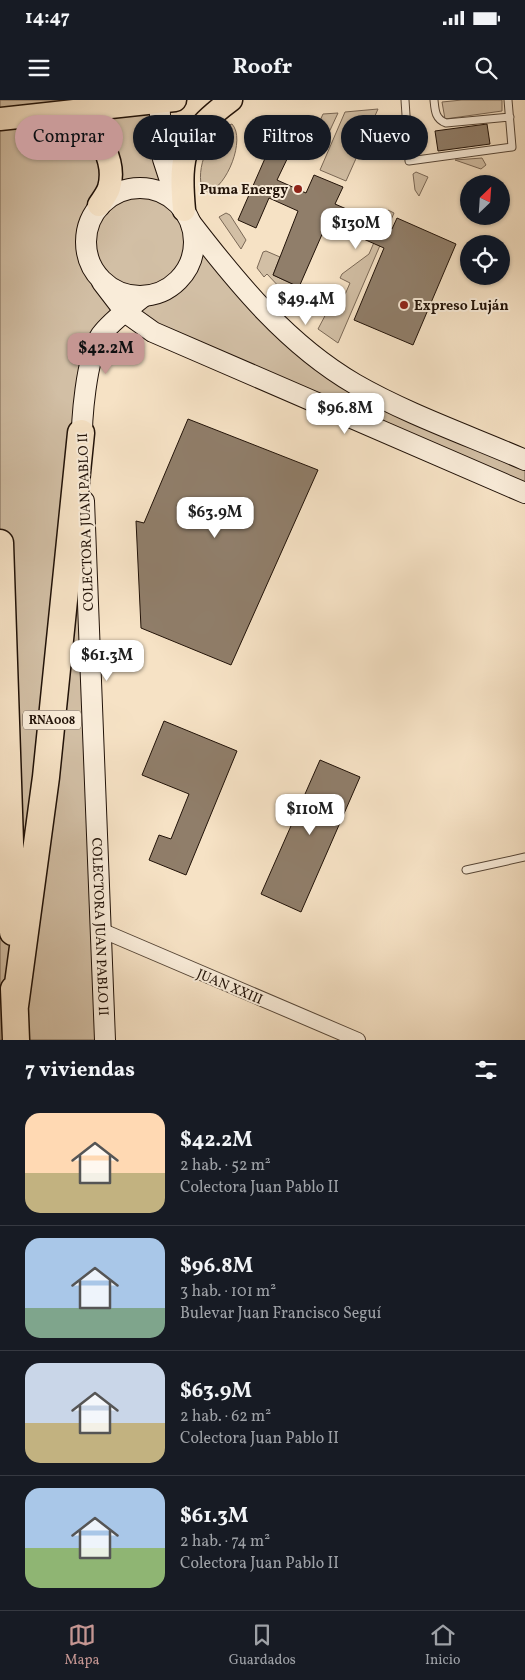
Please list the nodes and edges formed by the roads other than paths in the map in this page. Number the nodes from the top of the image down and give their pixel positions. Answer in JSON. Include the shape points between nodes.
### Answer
{"nodes":[{"id":1,"x":165,"y":100,"type":"edge"},
{"id":2,"x":230,"y":100,"type":"edge"},
{"id":3,"x":405,"y":100,"type":"edge"},
{"id":4,"x":434,"y":100,"type":"edge"},
{"id":5,"x":508,"y":100,"type":"edge"},
{"id":6,"x":42,"y":115,"type":"edge"},
{"id":7,"x":510,"y":116,"type":"junction"},
{"id":8,"x":15,"y":118,"type":"edge"},
{"id":9,"x":0,"y":119,"type":"edge"},
{"id":10,"x":108,"y":160,"type":"edge"},
{"id":11,"x":99,"y":205,"type":"junction"},
{"id":12,"x":184,"y":212,"type":"junction"},
{"id":13,"x":102,"y":282,"type":"junction"},
{"id":14,"x":144,"y":296,"type":"junction"},
{"id":15,"x":125,"y":312,"type":"junction"},
{"id":16,"x":81,"y":433,"type":"junction"},
{"id":17,"x":525,"y":460,"type":"edge"},
{"id":18,"x":525,"y":493,"type":"edge"},
{"id":19,"x":0,"y":543,"type":"edge"},
{"id":20,"x":525,"y":857,"type":"edge"},
{"id":21,"x":466,"y":870,"type":"dead end"},
{"id":22,"x":103,"y":931,"type":"junction"},
{"id":23,"x":15,"y":1006,"type":"junction"},
{"id":24,"x":16,"y":1040,"type":"edge"},
{"id":25,"x":106,"y":1040,"type":"edge"},
{"id":26,"x":358,"y":1040,"type":"edge"}],
"edges":[{"from":1,"to":6,"type":"main road"},
{"from":1,"to":12,"type":"main road","via":[[163,159]]},
{"from":2,"to":12,"type":"main road","via":[[193,134],[184,154]]},
{"from":3,"to":7,"type":"lane","via":[[409,161],[512,147]]},
{"from":4,"to":7,"type":"lane","via":[[436,116],[446,123]]},
{"from":5,"to":7,"type":"lane"},
{"from":8,"to":9,"type":"main road"},
{"from":10,"to":11,"type":"main road","via":[[109,188]]},
{"from":11,"to":12,"type":"main road","via":[[120,191],[144,187],[168,195]]},
{"from":11,"to":13,"type":"main road","via":[[91,216],[85,244],[87,258]]},
{"from":12,"to":14,"type":"main road","via":[[194,247],[186,271],[168,289]]},
{"from":12,"to":17,"type":"main road","via":[[237,282],[313,355],[355,384]]},
{"from":13,"to":14,"type":"main road","via":[[129,295]]},
{"from":13,"to":15,"type":"main road"},
{"from":14,"to":15,"type":"main road","name":"COLECTORA JUAN PABLO II"},
{"from":15,"to":16,"type":"main road","name":"COLECTORA JUAN PABLO II","via":[[102,334],[92,353]]},
{"from":15,"to":18,"type":"main road","via":[[139,324],[179,345]]},
{"from":16,"to":22,"type":"main road","name":"COLECTORA JUAN PABLO II"},
{"from":16,"to":23,"type":"highway","number":"RNA008","via":[[46,777]]},
{"from":19,"to":23,"type":"highway","number":"RNA008"},
{"from":20,"to":21,"type":"lane"},
{"from":22,"to":25,"type":"main road","name":"COLECTORA JUAN PABLO II"},
{"from":22,"to":26,"type":"street","name":"JUAN XXIII"},
{"from":23,"to":24,"type":"highway","number":"RNA008"}]}
